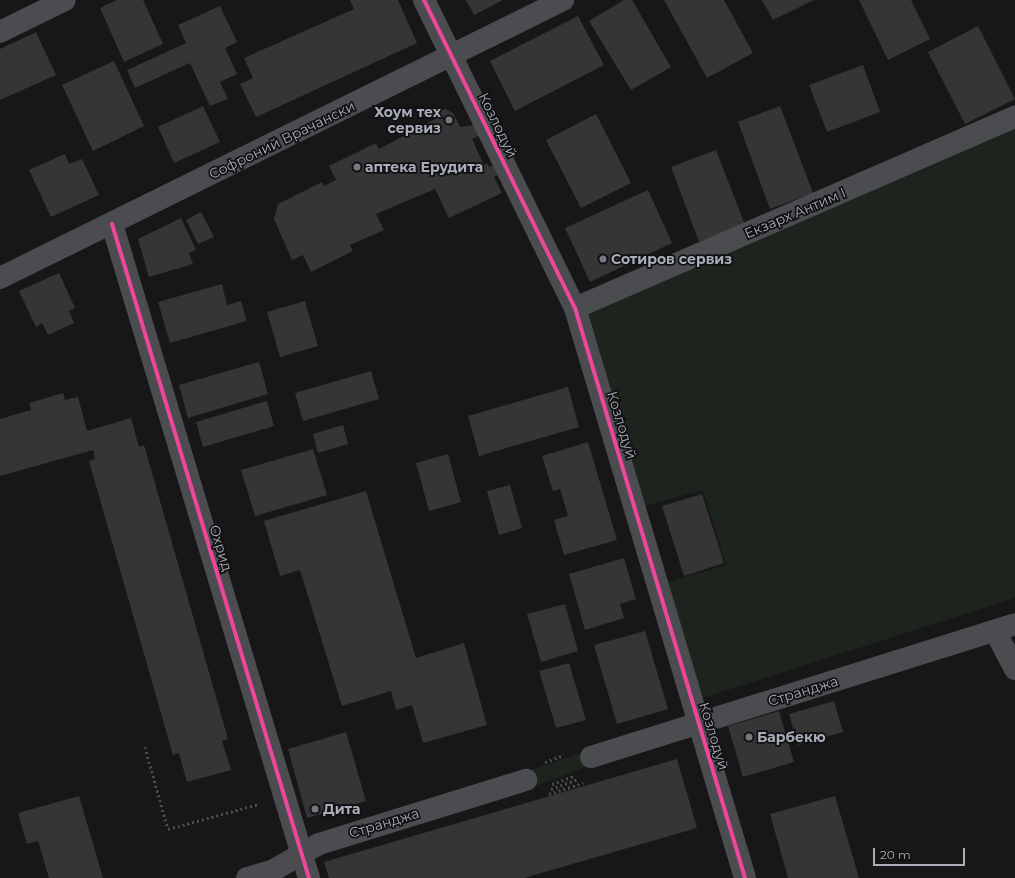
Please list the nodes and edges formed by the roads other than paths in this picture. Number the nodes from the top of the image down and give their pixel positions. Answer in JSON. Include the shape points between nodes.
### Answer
{"nodes":[{"id":1,"x":65,"y":0,"type":"edge"},
{"id":2,"x":424,"y":0,"type":"edge"},
{"id":3,"x":564,"y":0,"type":"edge"},
{"id":4,"x":0,"y":32,"type":"edge"},
{"id":5,"x":451,"y":56,"type":"junction"},
{"id":6,"x":1015,"y":118,"type":"edge"},
{"id":7,"x":112,"y":224,"type":"junction"},
{"id":8,"x":0,"y":278,"type":"edge"},
{"id":9,"x":575,"y":308,"type":"junction"},
{"id":10,"x":1015,"y":624,"type":"edge"},
{"id":11,"x":995,"y":631,"type":"junction"},
{"id":12,"x":1015,"y":669,"type":"edge"},
{"id":13,"x":699,"y":724,"type":"junction"},
{"id":14,"x":585,"y":769,"type":"road end"},
{"id":15,"x":536,"y":777,"type":"road end"},
{"id":16,"x":302,"y":854,"type":"junction"},
{"id":17,"x":247,"y":878,"type":"edge"},
{"id":18,"x":309,"y":878,"type":"edge"},
{"id":19,"x":745,"y":878,"type":"edge"}],
"edges":[{"from":1,"to":4,"type":"street"},
{"from":2,"to":5,"type":"street","name":"Козлодуй"},
{"from":3,"to":5,"type":"street","name":"Софроний Врачански"},
{"from":5,"to":7,"type":"street","name":"Софроний Врачански"},
{"from":5,"to":9,"type":"street","name":"Козлодуй"},
{"from":6,"to":9,"type":"street","name":"Екзарх Антим I"},
{"from":7,"to":8,"type":"street","name":"Софроний Врачански"},
{"from":7,"to":16,"type":"street","name":"Охрид"},
{"from":9,"to":13,"type":"street","name":"Козлодуй"},
{"from":10,"to":11,"type":"street","name":"Странджа"},
{"from":11,"to":12,"type":"street"},
{"from":11,"to":13,"type":"street","name":"Странджа"},
{"from":13,"to":14,"type":"street","name":"Странджа"},
{"from":13,"to":19,"type":"street","name":"Козлодуй"},
{"from":15,"to":16,"type":"street","name":"Странджа","via":[[319,844]]},
{"from":16,"to":17,"type":"street","name":"Странджа","via":[[272,871]]},
{"from":16,"to":18,"type":"street","name":"Охрид"}]}
